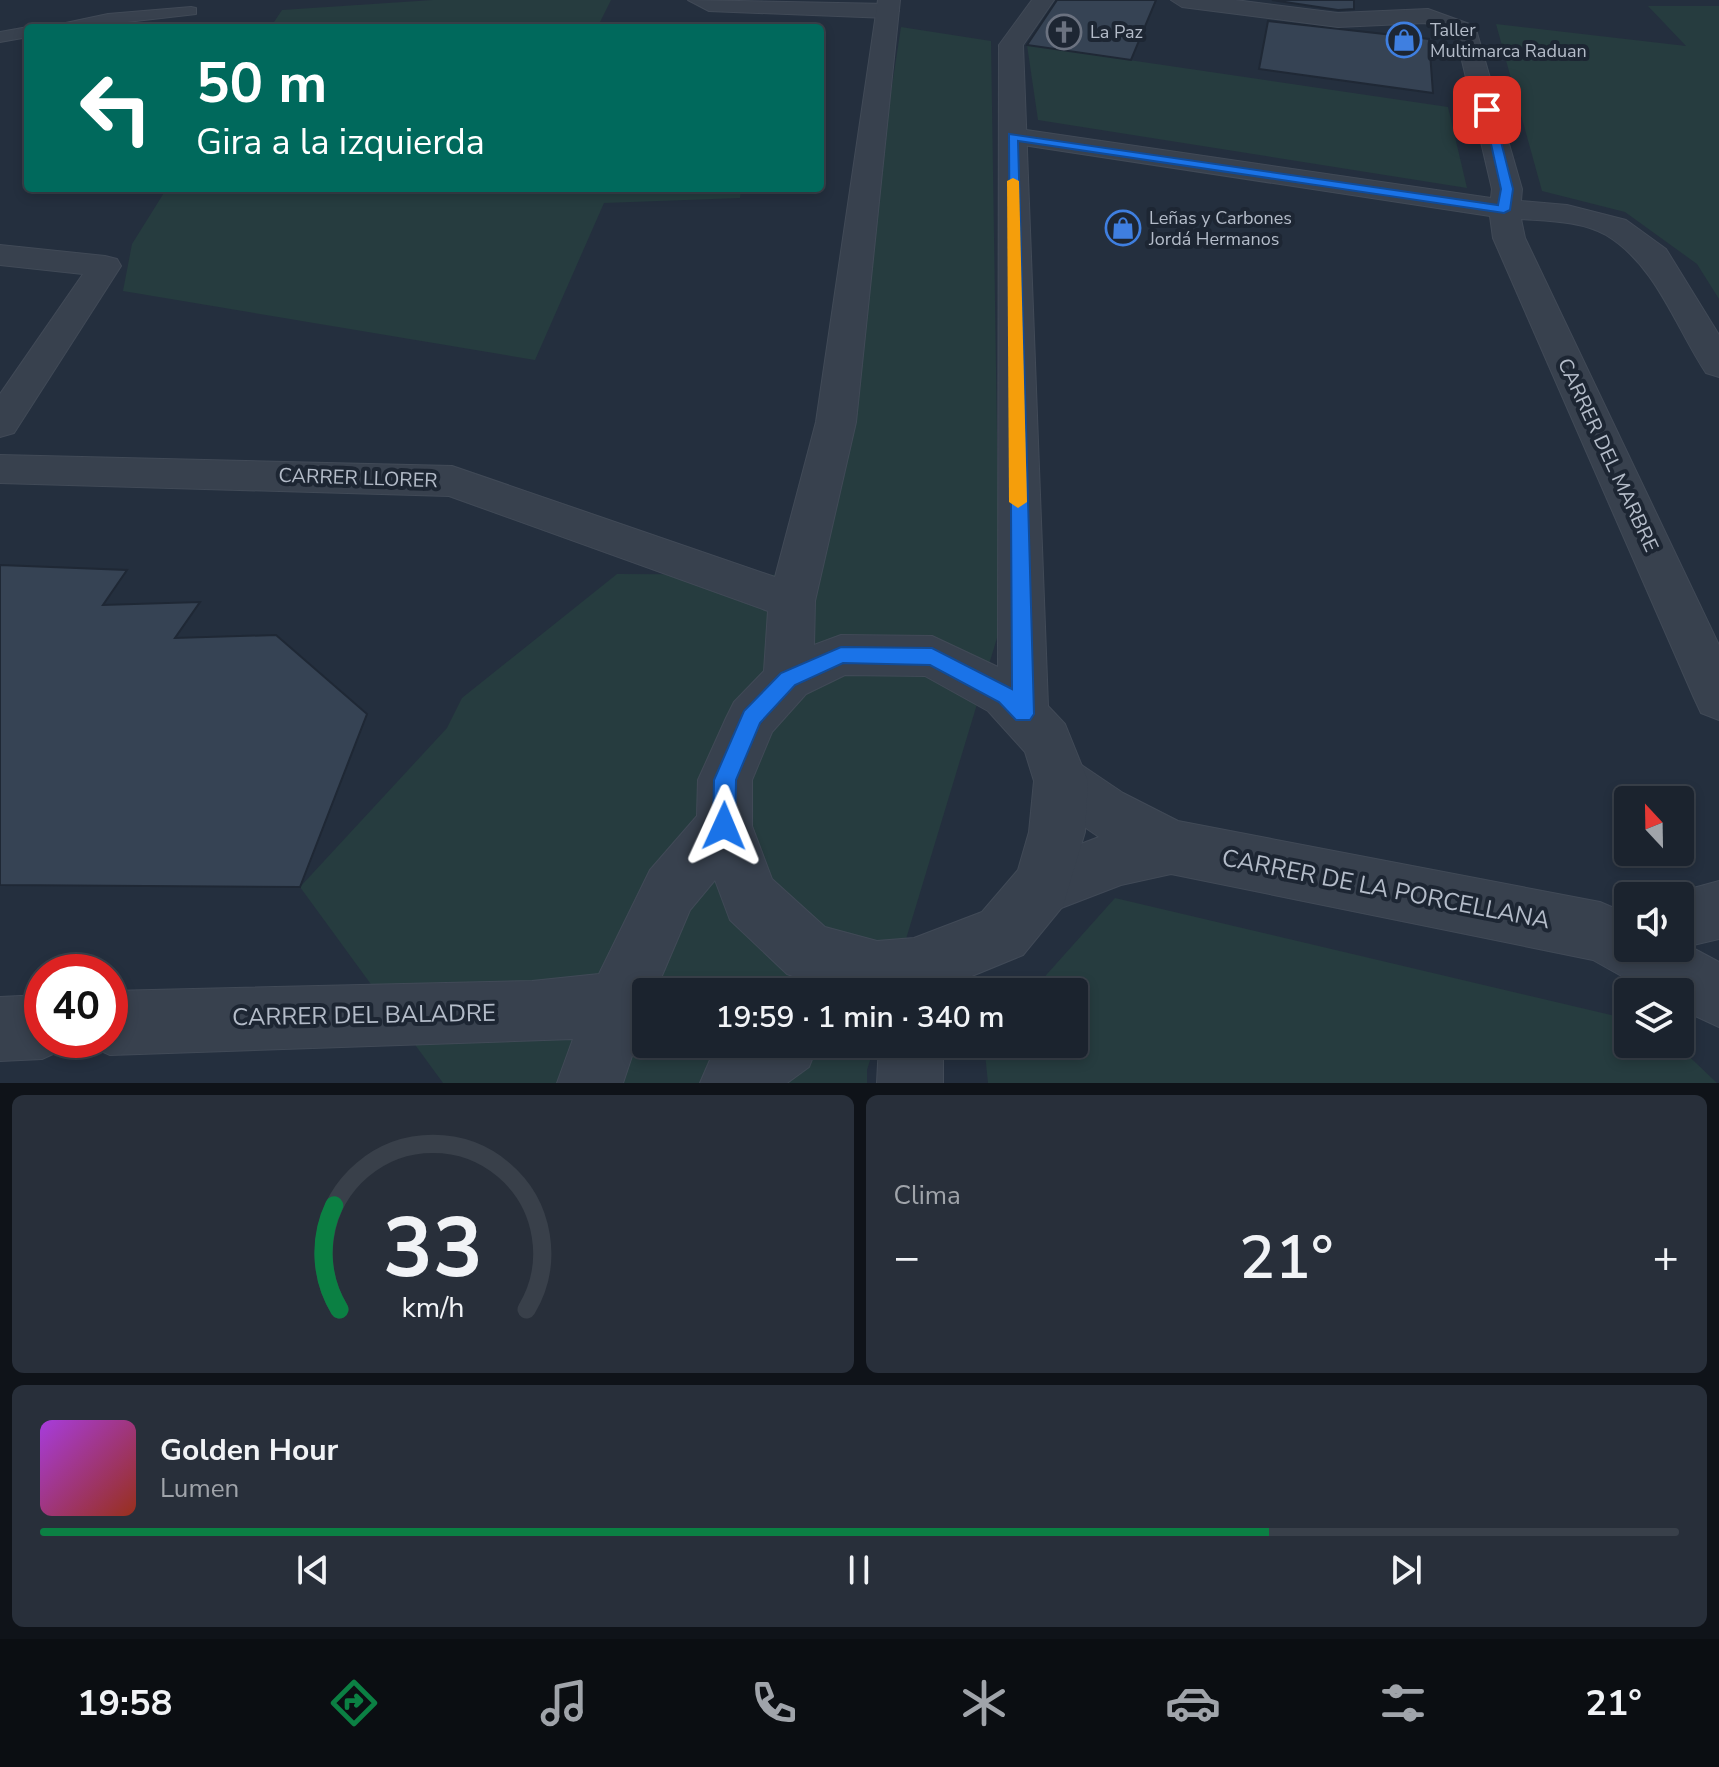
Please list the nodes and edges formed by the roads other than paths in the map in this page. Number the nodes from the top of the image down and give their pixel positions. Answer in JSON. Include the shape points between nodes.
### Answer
{"nodes":[{"id":1,"x":699,"y":0,"type":"edge"},
{"id":2,"x":1043,"y":0,"type":"edge"},
{"id":3,"x":1182,"y":0,"type":"edge"},
{"id":4,"x":1403,"y":0,"type":"edge"},
{"id":5,"x":889,"y":6,"type":"edge"},
{"id":6,"x":191,"y":11,"type":"dead end"},
{"id":7,"x":1428,"y":16,"type":"junction"},
{"id":8,"x":73,"y":24,"type":"edge"},
{"id":9,"x":24,"y":33,"type":"edge"},
{"id":10,"x":0,"y":37,"type":"edge"},
{"id":11,"x":1013,"y":136,"type":"junction"},
{"id":12,"x":1504,"y":210,"type":"junction"},
{"id":13,"x":0,"y":255,"type":"edge"},
{"id":14,"x":1719,"y":365,"type":"edge"},
{"id":15,"x":0,"y":424,"type":"edge"},
{"id":16,"x":0,"y":469,"type":"edge"},
{"id":17,"x":792,"y":601,"type":"junction"},
{"id":18,"x":788,"y":679,"type":"junction"},
{"id":19,"x":1719,"y":698,"type":"edge"},
{"id":20,"x":1023,"y":714,"type":"junction"},
{"id":21,"x":1061,"y":781,"type":"junction"},
{"id":22,"x":724,"y":826,"type":"junction"},
{"id":23,"x":1171,"y":847,"type":"junction"},
{"id":24,"x":1043,"y":886,"type":"junction"},
{"id":25,"x":1719,"y":910,"type":"edge"},
{"id":26,"x":1694,"y":916,"type":"edge"},
{"id":27,"x":1614,"y":936,"type":"edge"},
{"id":28,"x":1662,"y":962,"type":"edge"},
{"id":29,"x":880,"y":978,"type":"edge"},
{"id":30,"x":896,"y":978,"type":"edge"},
{"id":31,"x":1719,"y":996,"type":"edge"},
{"id":32,"x":618,"y":1004,"type":"junction"},
{"id":33,"x":128,"y":1023,"type":"edge"},
{"id":34,"x":24,"y":1028,"type":"edge"},
{"id":35,"x":0,"y":1029,"type":"edge"},
{"id":36,"x":767,"y":1058,"type":"edge"},
{"id":37,"x":911,"y":1058,"type":"edge"},
{"id":38,"x":590,"y":1083,"type":"edge"},
{"id":39,"x":733,"y":1083,"type":"edge"},
{"id":40,"x":910,"y":1083,"type":"edge"}],
"edges":[{"from":1,"to":5,"type":"street"},
{"from":2,"to":11,"type":"street","via":[[1011,45]]},
{"from":3,"to":7,"type":"street","via":[[1338,20]]},
{"from":4,"to":7,"type":"street"},
{"from":5,"to":17,"type":"street","via":[[836,422]]},
{"from":6,"to":8,"type":"lane"},
{"from":7,"to":12,"type":"street","name":"CARRER DEL MARBRE","via":[[1467,31],[1507,189]]},
{"from":9,"to":10,"type":"lane"},
{"from":11,"to":12,"type":"street"},
{"from":11,"to":20,"type":"street"},
{"from":12,"to":14,"type":"street","via":[[1567,214],[1615,227],[1635,239],[1654,256]]},
{"from":12,"to":19,"type":"street","name":"CARRER DEL MARBRE","via":[[1509,238]]},
{"from":13,"to":15,"type":"street","via":[[105,266]]},
{"from":16,"to":17,"type":"street","name":"CARRER LLORER","via":[[452,481]]},
{"from":17,"to":18,"type":"street"},
{"from":18,"to":20,"type":"street","via":[[841,655],[932,656],[1006,696]]},
{"from":18,"to":22,"type":"street","via":[[752,718],[725,780]]},
{"from":20,"to":21,"type":"street","via":[[1047,740]]},
{"from":21,"to":23,"type":"street","name":"CARRER DE LA PORCELLANA"},
{"from":21,"to":24,"type":"street","via":[[1057,832]]},
{"from":22,"to":29,"type":"street","via":[[751,899],[808,953]]},
{"from":22,"to":32,"type":"street","via":[[670,890]]},
{"from":23,"to":24,"type":"street","name":"CARRER DE LA PORCELLANA","via":[[1121,857]]},
{"from":23,"to":27,"type":"street","name":"CARRER DE LA PORCELLANA"},
{"from":24,"to":30,"type":"street","via":[[1002,934]]},
{"from":25,"to":26,"type":"street"},
{"from":28,"to":31,"type":"street","name":"CARRER DE LA PORCELLANA"},
{"from":32,"to":33,"type":"street","name":"CARRER DEL BALADRE","via":[[532,1012]]},
{"from":32,"to":38,"type":"street"},
{"from":34,"to":35,"type":"street"},
{"from":36,"to":39,"type":"street"},
{"from":37,"to":40,"type":"street"}]}
